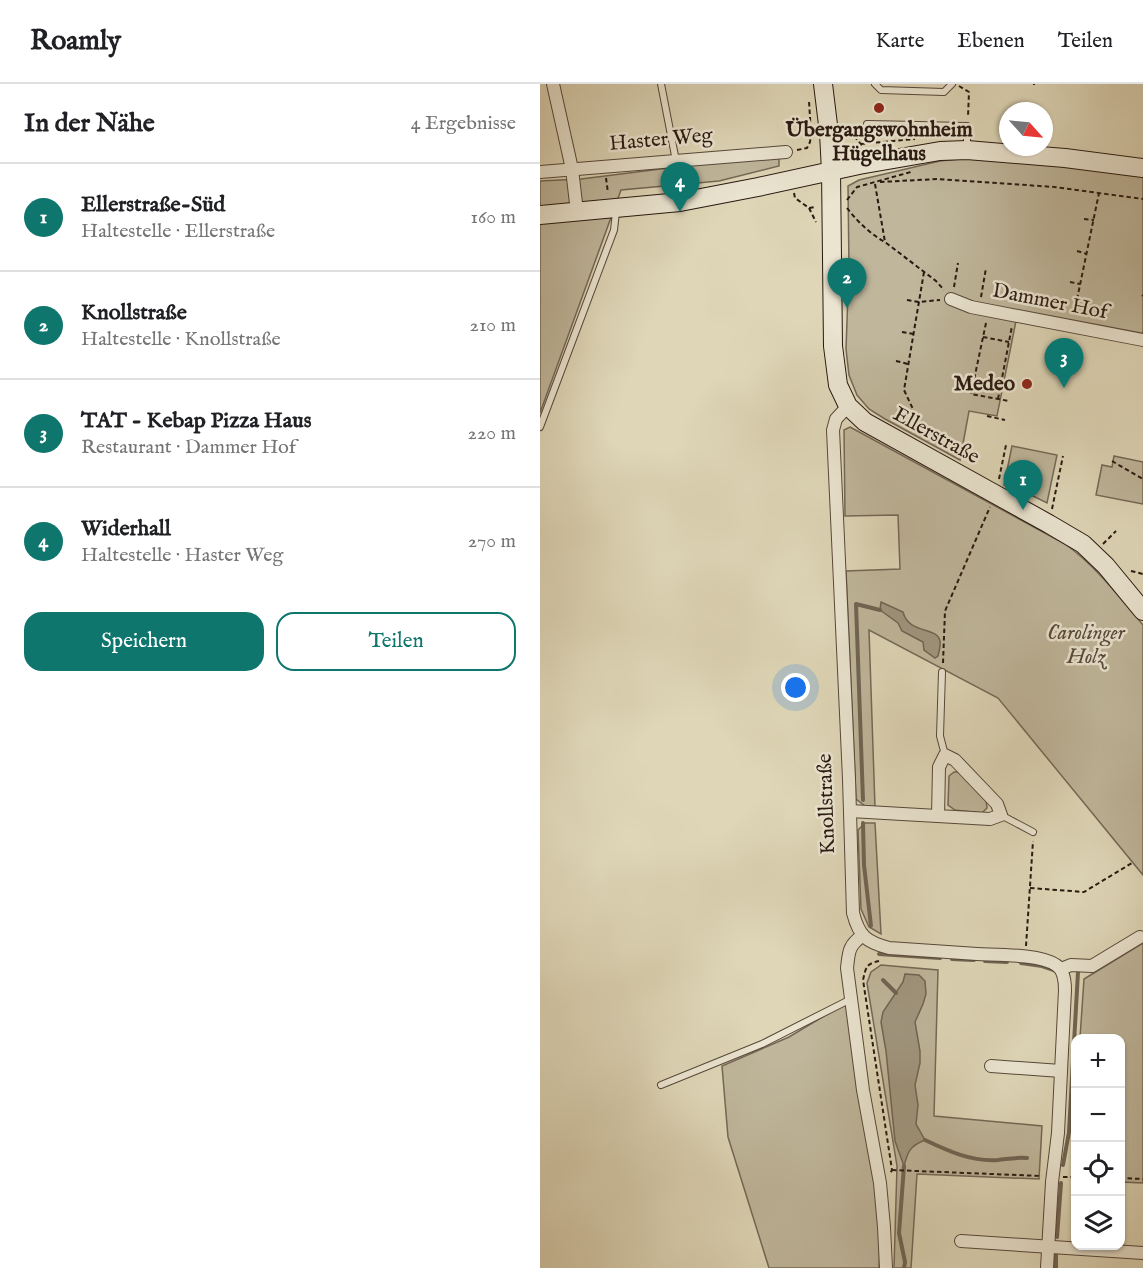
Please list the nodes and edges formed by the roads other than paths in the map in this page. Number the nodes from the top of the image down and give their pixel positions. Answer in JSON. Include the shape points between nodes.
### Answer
{"nodes":[{"id":1,"x":553,"y":84,"type":"edge"},
{"id":2,"x":661,"y":84,"type":"edge"},
{"id":3,"x":875,"y":84,"type":"edge"},
{"id":4,"x":952,"y":84,"type":"edge"},
{"id":5,"x":815,"y":89,"type":"edge"},
{"id":6,"x":867,"y":124,"type":"dead end"},
{"id":7,"x":967,"y":150,"type":"junction"},
{"id":8,"x":788,"y":152,"type":"road end"},
{"id":9,"x":676,"y":161,"type":"junction"},
{"id":10,"x":1143,"y":168,"type":"edge"},
{"id":11,"x":572,"y":169,"type":"junction"},
{"id":12,"x":831,"y":171,"type":"junction"},
{"id":13,"x":540,"y":172,"type":"edge"},
{"id":14,"x":616,"y":208,"type":"junction"},
{"id":15,"x":578,"y":212,"type":"junction"},
{"id":16,"x":540,"y":215,"type":"edge"},
{"id":17,"x":951,"y":299,"type":"road end"},
{"id":18,"x":1143,"y":340,"type":"edge"},
{"id":19,"x":848,"y":406,"type":"junction"},
{"id":20,"x":540,"y":427,"type":"edge"},
{"id":21,"x":1143,"y":611,"type":"edge"},
{"id":22,"x":942,"y":672,"type":"road end"},
{"id":23,"x":945,"y":755,"type":"junction"},
{"id":24,"x":850,"y":811,"type":"junction"},
{"id":25,"x":1001,"y":815,"type":"junction"},
{"id":26,"x":938,"y":816,"type":"junction"},
{"id":27,"x":1033,"y":832,"type":"road end"},
{"id":28,"x":862,"y":936,"type":"junction"},
{"id":29,"x":1140,"y":937,"type":"dead end"},
{"id":30,"x":1061,"y":969,"type":"junction"},
{"id":31,"x":851,"y":999,"type":"junction"},
{"id":32,"x":991,"y":1066,"type":"dead end"},
{"id":33,"x":1061,"y":1071,"type":"junction"},
{"id":34,"x":661,"y":1085,"type":"dead end"},
{"id":35,"x":962,"y":1241,"type":"dead end"},
{"id":36,"x":1048,"y":1246,"type":"junction"},
{"id":37,"x":1143,"y":1253,"type":"edge"},
{"id":38,"x":886,"y":1268,"type":"edge"},
{"id":39,"x":1047,"y":1268,"type":"edge"}],
"edges":[{"from":1,"to":11,"type":"street"},
{"from":2,"to":9,"type":"lane"},
{"from":3,"to":4,"type":"lane","via":[[881,90],[944,92]]},
{"from":5,"to":12,"type":"street","via":[[829,133]]},
{"from":6,"to":7,"type":"lane","via":[[967,126]]},
{"from":7,"to":10,"type":"street"},
{"from":7,"to":12,"type":"street","via":[[940,151]]},
{"from":8,"to":9,"type":"street","name":"Haster Weg"},
{"from":9,"to":11,"type":"street","name":"Haster Weg"},
{"from":11,"to":13,"type":"street","name":"Haster Weg"},
{"from":11,"to":15,"type":"street"},
{"from":12,"to":14,"type":"street","via":[[680,202]]},
{"from":12,"to":19,"type":"street","via":[[833,346],[838,385]]},
{"from":14,"to":15,"type":"street"},
{"from":14,"to":20,"type":"lane","via":[[614,230]]},
{"from":15,"to":16,"type":"street"},
{"from":17,"to":18,"type":"street","name":"Dammer Hof","via":[[971,307]]},
{"from":19,"to":21,"type":"street","name":"Ellerstraße","via":[[866,422],[1070,536],[1093,553]]},
{"from":19,"to":24,"type":"street","name":"Knollstraße","via":[[836,419],[833,430]]},
{"from":22,"to":23,"type":"lane","via":[[940,736]]},
{"from":23,"to":25,"type":"street","via":[[955,760],[998,804]]},
{"from":23,"to":26,"type":"street","via":[[939,767]]},
{"from":24,"to":26,"type":"street"},
{"from":24,"to":28,"type":"street","name":"Knollstraße","via":[[853,913]]},
{"from":25,"to":26,"type":"street","via":[[990,819]]},
{"from":25,"to":27,"type":"lane"},
{"from":28,"to":30,"type":"street","via":[[889,948],[1026,957],[1049,961]]},
{"from":28,"to":31,"type":"street","via":[[852,943],[848,955]]},
{"from":29,"to":30,"type":"street","via":[[1092,966],[1071,965]]},
{"from":30,"to":33,"type":"street","via":[[1065,980]]},
{"from":31,"to":34,"type":"lane","via":[[762,1044]]},
{"from":31,"to":38,"type":"street","via":[[880,1183]]},
{"from":32,"to":33,"type":"street"},
{"from":33,"to":36,"type":"street"},
{"from":35,"to":36,"type":"street"},
{"from":36,"to":37,"type":"street"},
{"from":36,"to":39,"type":"street"}]}
